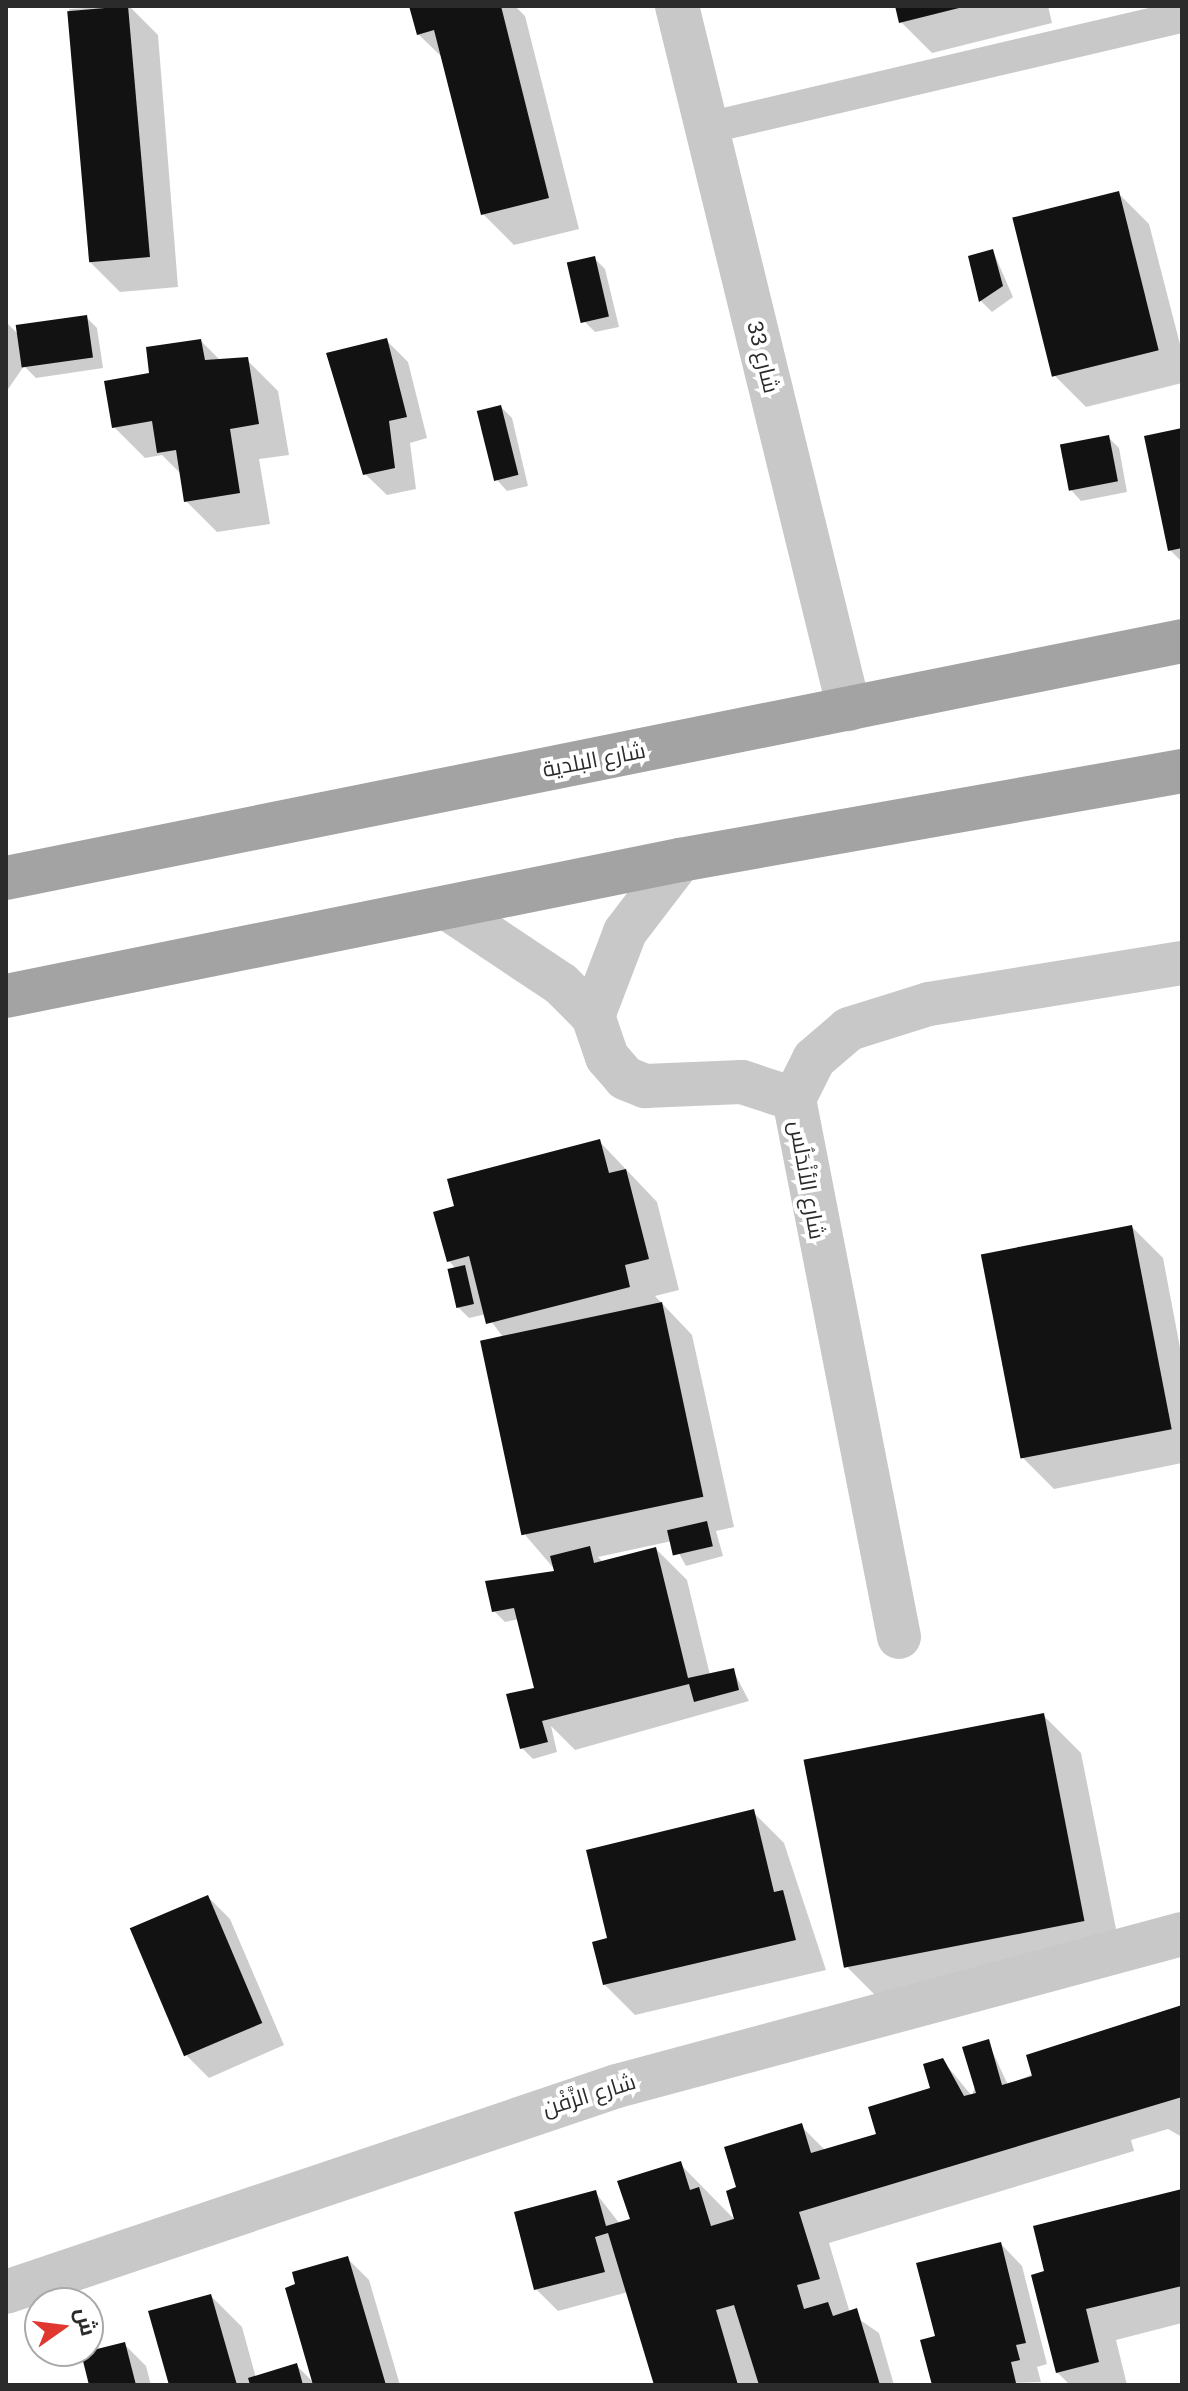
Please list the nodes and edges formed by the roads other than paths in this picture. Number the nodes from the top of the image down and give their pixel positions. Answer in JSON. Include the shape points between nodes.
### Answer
{"nodes":[{"id":1,"x":677,"y":6,"type":"edge"},
{"id":2,"x":1182,"y":17,"type":"edge"},
{"id":3,"x":707,"y":128,"type":"junction"},
{"id":4,"x":1182,"y":641,"type":"edge"},
{"id":5,"x":849,"y":709,"type":"junction"},
{"id":6,"x":1182,"y":771,"type":"edge"},
{"id":7,"x":680,"y":860,"type":"junction"},
{"id":8,"x":6,"y":878,"type":"edge"},
{"id":9,"x":447,"y":908,"type":"junction"},
{"id":10,"x":1182,"y":963,"type":"edge"},
{"id":11,"x":6,"y":996,"type":"edge"},
{"id":12,"x":593,"y":1016,"type":"junction"},
{"id":13,"x":794,"y":1099,"type":"junction"},
{"id":14,"x":899,"y":1637,"type":"dead end"},
{"id":15,"x":1182,"y":1934,"type":"edge"},
{"id":16,"x":6,"y":2292,"type":"edge"}],
"edges":[{"from":1,"to":3,"type":"street","name":"شارع 33"},
{"from":2,"to":3,"type":"lane"},
{"from":3,"to":5,"type":"street","name":"شارع 33"},
{"from":4,"to":5,"type":"main road","name":"شارع البلدية"},
{"from":5,"to":8,"type":"main road","name":"شارع البلدية"},
{"from":6,"to":7,"type":"main road"},
{"from":7,"to":9,"type":"main road"},
{"from":7,"to":12,"type":"street","via":[[625,932]]},
{"from":9,"to":11,"type":"main road"},
{"from":9,"to":12,"type":"street","via":[[525,956]]},
{"from":10,"to":13,"type":"street","name":"شارع الأنْدَلُس","via":[[929,1004],[849,1029],[814,1059]]},
{"from":12,"to":13,"type":"street","via":[[607,1057],[625,1078],[645,1086],[742,1082]]},
{"from":13,"to":14,"type":"street","name":"شارع الأنْدَلُس"},
{"from":15,"to":16,"type":"street","name":"شارع الزَّفْن","via":[[617,2086]]}]}
